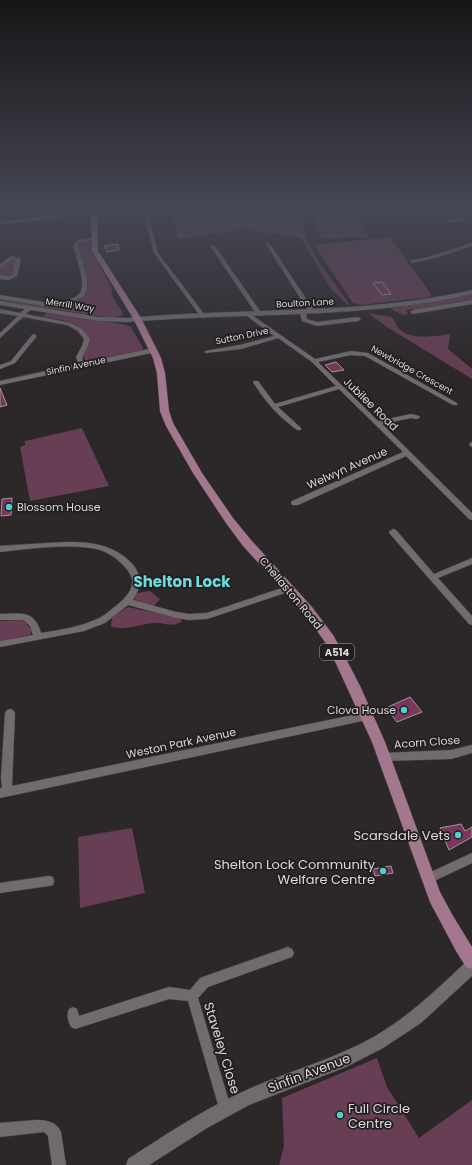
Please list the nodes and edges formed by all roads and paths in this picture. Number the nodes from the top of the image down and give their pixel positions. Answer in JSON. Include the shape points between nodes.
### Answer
{"nodes":[{"id":1,"x":17,"y":263,"type":"edge"},
{"id":2,"x":81,"y":263,"type":"edge"},
{"id":3,"x":102,"y":263,"type":"edge"},
{"id":4,"x":164,"y":263,"type":"edge"},
{"id":5,"x":224,"y":263,"type":"edge"},
{"id":6,"x":281,"y":263,"type":"edge"},
{"id":7,"x":0,"y":277,"type":"edge"},
{"id":8,"x":472,"y":292,"type":"edge"},
{"id":9,"x":0,"y":297,"type":"edge"},
{"id":10,"x":472,"y":302,"type":"edge"},
{"id":11,"x":0,"y":303,"type":"edge"},
{"id":12,"x":29,"y":308,"type":"junction"},
{"id":13,"x":0,"y":311,"type":"edge"},
{"id":14,"x":303,"y":312,"type":"junction"},
{"id":15,"x":312,"y":312,"type":"junction"},
{"id":16,"x":413,"y":312,"type":"dead end"},
{"id":17,"x":259,"y":314,"type":"junction"},
{"id":18,"x":22,"y":315,"type":"junction"},
{"id":19,"x":249,"y":315,"type":"junction"},
{"id":20,"x":203,"y":316,"type":"junction"},
{"id":21,"x":137,"y":318,"type":"junction"},
{"id":22,"x":358,"y":320,"type":"dead end"},
{"id":23,"x":0,"y":336,"type":"edge"},
{"id":24,"x":34,"y":336,"type":"dead end"},
{"id":25,"x":279,"y":336,"type":"junction"},
{"id":26,"x":153,"y":350,"type":"junction"},
{"id":27,"x":208,"y":352,"type":"dead end"},
{"id":28,"x":314,"y":361,"type":"junction"},
{"id":29,"x":81,"y":365,"type":"junction"},
{"id":30,"x":0,"y":367,"type":"edge"},
{"id":31,"x":256,"y":382,"type":"dead end"},
{"id":32,"x":0,"y":383,"type":"edge"},
{"id":33,"x":339,"y":387,"type":"junction"},
{"id":34,"x":455,"y":404,"type":"dead end"},
{"id":35,"x":273,"y":406,"type":"junction"},
{"id":36,"x":417,"y":417,"type":"dead end"},
{"id":37,"x":377,"y":423,"type":"junction"},
{"id":38,"x":299,"y":429,"type":"dead end"},
{"id":39,"x":407,"y":453,"type":"junction"},
{"id":40,"x":295,"y":503,"type":"dead end"},
{"id":41,"x":472,"y":506,"type":"edge"},
{"id":42,"x":464,"y":509,"type":"junction"},
{"id":43,"x":472,"y":517,"type":"edge"},
{"id":44,"x":393,"y":532,"type":"dead end"},
{"id":45,"x":0,"y":549,"type":"edge"},
{"id":46,"x":472,"y":561,"type":"edge"},
{"id":47,"x":434,"y":577,"type":"junction"},
{"id":48,"x":288,"y":589,"type":"junction"},
{"id":49,"x":127,"y":602,"type":"junction"},
{"id":50,"x":0,"y":617,"type":"edge"},
{"id":51,"x":472,"y":622,"type":"edge"},
{"id":52,"x":38,"y":637,"type":"junction"},
{"id":53,"x":0,"y":644,"type":"edge"},
{"id":54,"x":10,"y":714,"type":"dead end"},
{"id":55,"x":367,"y":716,"type":"junction"},
{"id":56,"x":472,"y":749,"type":"edge"},
{"id":57,"x":384,"y":757,"type":"junction"},
{"id":58,"x":4,"y":792,"type":"edge"},
{"id":59,"x":472,"y":858,"type":"edge"},
{"id":60,"x":428,"y":877,"type":"junction"},
{"id":61,"x":49,"y":880,"type":"dead end"},
{"id":62,"x":0,"y":888,"type":"edge"},
{"id":63,"x":288,"y":953,"type":"dead end"},
{"id":64,"x":472,"y":961,"type":"edge"},
{"id":65,"x":472,"y":966,"type":"edge"},
{"id":66,"x":192,"y":996,"type":"junction"},
{"id":67,"x":73,"y":1013,"type":"dead end"},
{"id":68,"x":225,"y":1108,"type":"junction"},
{"id":69,"x":0,"y":1130,"type":"edge"},
{"id":70,"x":59,"y":1165,"type":"edge"},
{"id":71,"x":134,"y":1165,"type":"edge"}],
"edges":[{"from":1,"to":7,"type":"street","via":[[14,276]]},
{"from":2,"to":9,"type":"street","name":"Merrill Way","via":[[85,279],[84,292],[82,296],[66,303],[52,306]]},
{"from":3,"to":21,"type":"main road","name":"Chellaston Road","number":"A514"},
{"from":4,"to":20,"type":"street"},
{"from":5,"to":17,"type":"street"},
{"from":6,"to":15,"type":"street"},
{"from":8,"to":15,"type":"street","name":"Boulton Lane","via":[[411,303]]},
{"from":10,"to":16,"type":"street"},
{"from":11,"to":12,"type":"street","name":"Merrill Way"},
{"from":12,"to":18,"type":"street"},
{"from":12,"to":21,"type":"street","name":"Merrill Way","via":[[99,319]]},
{"from":13,"to":18,"type":"street"},
{"from":14,"to":15,"type":"street","name":"Boulton Lane"},
{"from":14,"to":17,"type":"street","name":"Boulton Lane"},
{"from":14,"to":22,"type":"street","via":[[304,320],[312,324],[345,318]]},
{"from":17,"to":19,"type":"street","name":"Boulton Lane"},
{"from":18,"to":23,"type":"street"},
{"from":18,"to":29,"type":"street","via":[[66,323],[80,330],[87,339],[79,357]]},
{"from":19,"to":20,"type":"street","name":"Boulton Lane"},
{"from":19,"to":25,"type":"street","name":"Jubilee Road"},
{"from":20,"to":21,"type":"street","name":"Boulton Lane"},
{"from":21,"to":26,"type":"main road","name":"Chellaston Road","number":"A514","via":[[140,329]]},
{"from":24,"to":30,"type":"street","via":[[13,362]]},
{"from":25,"to":27,"type":"street","name":"Sutton Drive","via":[[247,346]]},
{"from":25,"to":28,"type":"street","name":"Jubilee Road"},
{"from":26,"to":29,"type":"street","name":"Sinfin Avenue"},
{"from":26,"to":48,"type":"main road","name":"Chellaston Road","number":"A514","via":[[161,372],[163,406],[170,425],[190,461],[246,541]]},
{"from":28,"to":33,"type":"street","name":"Jubilee Road"},
{"from":28,"to":34,"type":"street","name":"Newbridge Crescent","via":[[351,353],[366,354]]},
{"from":29,"to":32,"type":"street","name":"Sinfin Avenue"},
{"from":31,"to":35,"type":"street"},
{"from":33,"to":35,"type":"street"},
{"from":33,"to":37,"type":"street","name":"Jubilee Road"},
{"from":35,"to":38,"type":"street"},
{"from":36,"to":37,"type":"street"},
{"from":37,"to":39,"type":"street","name":"Jubilee Road"},
{"from":39,"to":40,"type":"street","name":"Welwyn Avenue"},
{"from":39,"to":42,"type":"street","name":"Jubilee Road"},
{"from":41,"to":42,"type":"street"},
{"from":42,"to":43,"type":"street","name":"Jubilee Road"},
{"from":44,"to":47,"type":"street"},
{"from":45,"to":49,"type":"street","via":[[82,546],[106,550],[124,560],[136,577],[135,587]]},
{"from":46,"to":47,"type":"street"},
{"from":47,"to":51,"type":"street"},
{"from":48,"to":49,"type":"street","via":[[208,616],[176,615]]},
{"from":48,"to":55,"type":"main road","name":"Chellaston Road","number":"A514","via":[[318,624],[338,653]]},
{"from":49,"to":52,"type":"street","via":[[102,621]]},
{"from":50,"to":52,"type":"street","via":[[26,617],[34,624]]},
{"from":52,"to":53,"type":"street"},
{"from":54,"to":58,"type":"street"},
{"from":55,"to":57,"type":"main road","name":"Chellaston Road","number":"A514"},
{"from":55,"to":58,"type":"street","name":"Weston Park Avenue"},
{"from":56,"to":57,"type":"street","name":"Acorn Close","via":[[423,756]]},
{"from":57,"to":60,"type":"main road","name":"Chellaston Road","number":"A514"},
{"from":59,"to":60,"type":"street"},
{"from":60,"to":64,"type":"main road","name":"Chellaston Road","number":"A514","via":[[440,908]]},
{"from":61,"to":62,"type":"street"},
{"from":63,"to":66,"type":"street","name":"Staveley Close","via":[[204,982]]},
{"from":65,"to":68,"type":"street","name":"Sinfin Avenue","via":[[415,1018],[378,1043]]},
{"from":66,"to":67,"type":"street","name":"Staveley Close","via":[[169,993],[75,1023]]},
{"from":66,"to":68,"type":"street","name":"Staveley Close"},
{"from":68,"to":71,"type":"street","name":"Sinfin Avenue"},
{"from":69,"to":70,"type":"street","via":[[46,1126],[54,1132]]}]}
